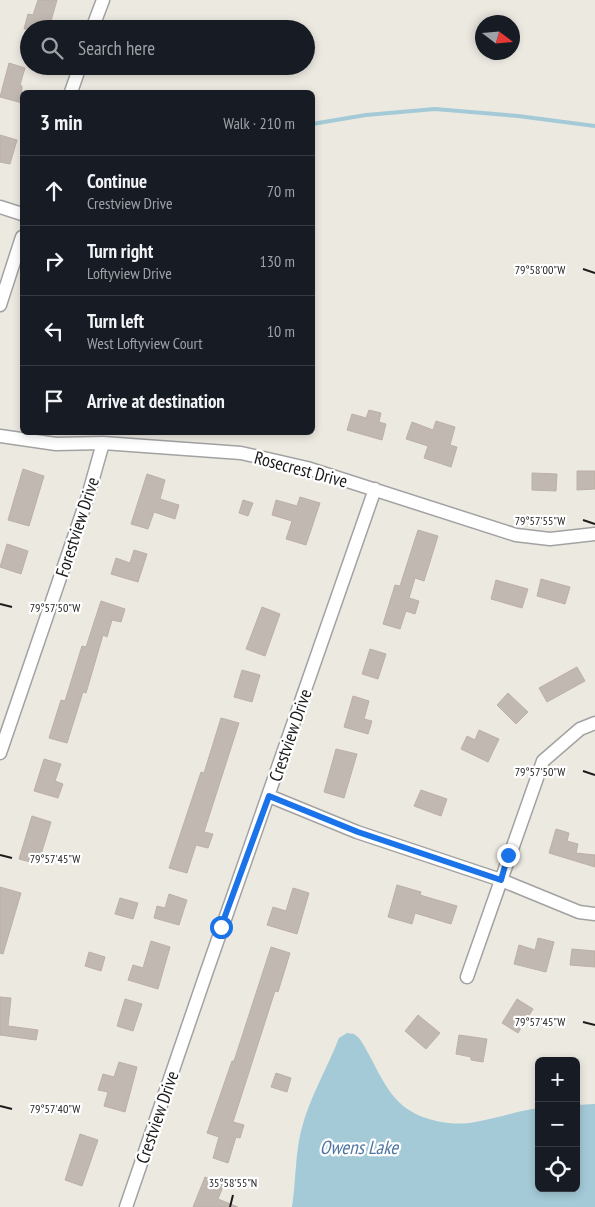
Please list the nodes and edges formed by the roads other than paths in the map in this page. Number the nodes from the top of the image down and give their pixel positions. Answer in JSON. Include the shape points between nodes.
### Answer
{"nodes":[{"id":1,"x":103,"y":0,"type":"edge"},
{"id":2,"x":95,"y":20,"type":"edge"},
{"id":3,"x":77,"y":75,"type":"edge"},
{"id":4,"x":72,"y":90,"type":"edge"},
{"id":5,"x":0,"y":207,"type":"edge"},
{"id":6,"x":20,"y":213,"type":"edge"},
{"id":7,"x":20,"y":243,"type":"edge"},
{"id":8,"x":0,"y":304,"type":"edge"},
{"id":9,"x":0,"y":436,"type":"edge"},
{"id":10,"x":103,"y":443,"type":"junction"},
{"id":11,"x":375,"y":489,"type":"junction"},
{"id":12,"x":595,"y":534,"type":"edge"},
{"id":13,"x":595,"y":723,"type":"edge"},
{"id":14,"x":0,"y":753,"type":"edge"},
{"id":15,"x":269,"y":796,"type":"junction"},
{"id":16,"x":501,"y":880,"type":"junction"},
{"id":17,"x":595,"y":914,"type":"edge"},
{"id":18,"x":467,"y":977,"type":"dead end"},
{"id":19,"x":126,"y":1207,"type":"edge"}],
"edges":[{"from":1,"to":2,"type":"street"},
{"from":3,"to":4,"type":"street"},
{"from":5,"to":6,"type":"street"},
{"from":7,"to":8,"type":"street"},
{"from":9,"to":10,"type":"street","name":"Rosecrest Drive","via":[[56,444]]},
{"from":10,"to":11,"type":"street","name":"Rosecrest Drive","via":[[241,453],[307,468]]},
{"from":10,"to":14,"type":"street","name":"Forestview Drive"},
{"from":11,"to":12,"type":"street","name":"Rosecrest Drive","via":[[516,535],[550,539]]},
{"from":11,"to":15,"type":"street","name":"Crestview Drive"},
{"from":13,"to":16,"type":"street","via":[[580,729],[543,761]]},
{"from":15,"to":16,"type":"street","via":[[358,832]]},
{"from":15,"to":19,"type":"street","name":"Crestview Drive"},
{"from":16,"to":17,"type":"street","via":[[579,912]]},
{"from":16,"to":18,"type":"street"}]}
